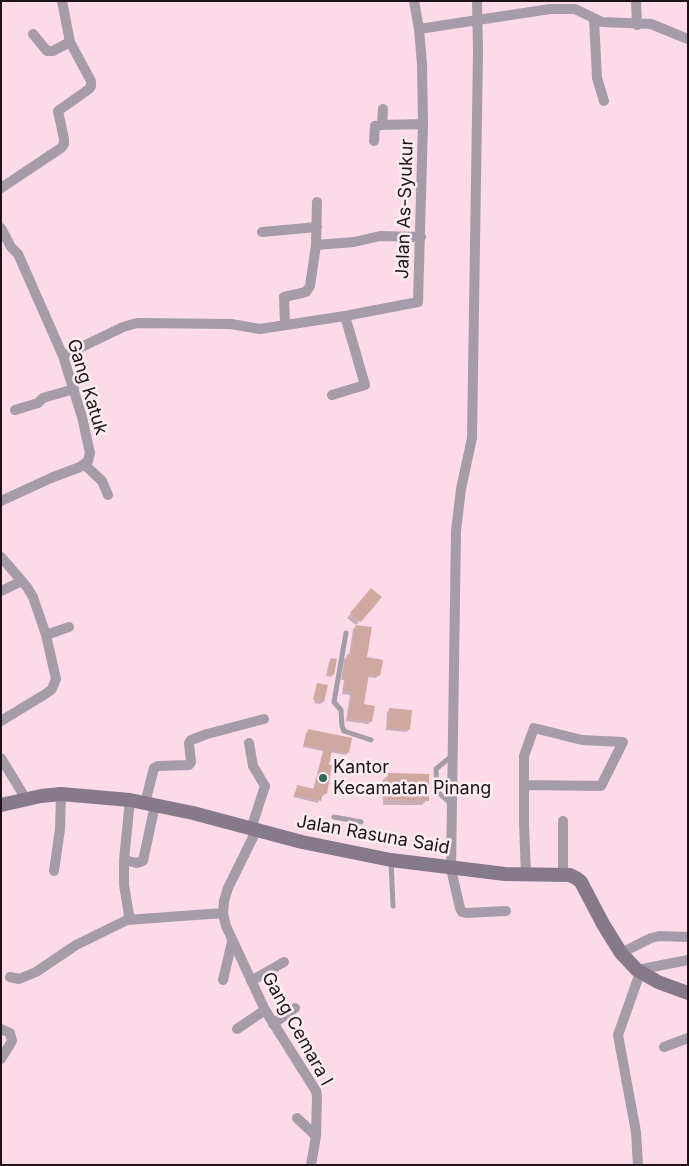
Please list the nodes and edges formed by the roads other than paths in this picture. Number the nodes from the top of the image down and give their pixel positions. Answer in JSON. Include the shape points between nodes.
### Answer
{"nodes":[{"id":1,"x":62,"y":1,"type":"edge"},
{"id":2,"x":414,"y":1,"type":"edge"},
{"id":3,"x":477,"y":1,"type":"edge"},
{"id":4,"x":636,"y":1,"type":"edge"},
{"id":5,"x":574,"y":5,"type":"edge"},
{"id":6,"x":594,"y":19,"type":"junction"},
{"id":7,"x":478,"y":20,"type":"junction"},
{"id":8,"x":637,"y":25,"type":"junction"},
{"id":9,"x":419,"y":29,"type":"junction"},
{"id":10,"x":33,"y":34,"type":"dead end"},
{"id":11,"x":688,"y":39,"type":"edge"},
{"id":12,"x":70,"y":42,"type":"junction"},
{"id":13,"x":604,"y":101,"type":"dead end"},
{"id":14,"x":383,"y":109,"type":"dead end"},
{"id":15,"x":423,"y":124,"type":"junction"},
{"id":16,"x":382,"y":125,"type":"junction"},
{"id":17,"x":374,"y":141,"type":"dead end"},
{"id":18,"x":1,"y":188,"type":"edge"},
{"id":19,"x":317,"y":202,"type":"dead end"},
{"id":20,"x":317,"y":226,"type":"junction"},
{"id":21,"x":1,"y":228,"type":"edge"},
{"id":22,"x":262,"y":232,"type":"dead end"},
{"id":23,"x":421,"y":237,"type":"junction"},
{"id":24,"x":316,"y":246,"type":"junction"},
{"id":25,"x":6,"y":249,"type":"edge"},
{"id":26,"x":345,"y":316,"type":"junction"},
{"id":27,"x":285,"y":325,"type":"junction"},
{"id":28,"x":63,"y":356,"type":"junction"},
{"id":29,"x":74,"y":389,"type":"junction"},
{"id":30,"x":332,"y":395,"type":"dead end"},
{"id":31,"x":14,"y":410,"type":"dead end"},
{"id":32,"x":85,"y":465,"type":"junction"},
{"id":33,"x":108,"y":495,"type":"dead end"},
{"id":34,"x":1,"y":501,"type":"edge"},
{"id":35,"x":1,"y":557,"type":"edge"},
{"id":36,"x":22,"y":581,"type":"junction"},
{"id":37,"x":1,"y":591,"type":"edge"},
{"id":38,"x":69,"y":627,"type":"dead end"},
{"id":39,"x":346,"y":632,"type":"dead end"},
{"id":40,"x":46,"y":635,"type":"junction"},
{"id":41,"x":264,"y":719,"type":"dead end"},
{"id":42,"x":1,"y":721,"type":"edge"},
{"id":43,"x":371,"y":740,"type":"dead end"},
{"id":44,"x":249,"y":743,"type":"dead end"},
{"id":45,"x":453,"y":755,"type":"junction"},
{"id":46,"x":1,"y":758,"type":"edge"},
{"id":47,"x":524,"y":785,"type":"junction"},
{"id":48,"x":61,"y":794,"type":"junction"},
{"id":49,"x":26,"y":799,"type":"junction"},
{"id":50,"x":130,"y":800,"type":"junction"},
{"id":51,"x":150,"y":804,"type":"junction"},
{"id":52,"x":1,"y":805,"type":"edge"},
{"id":53,"x":452,"y":805,"type":"junction"},
{"id":54,"x":334,"y":818,"type":"dead end"},
{"id":55,"x":563,"y":821,"type":"dead end"},
{"id":56,"x":361,"y":822,"type":"dead end"},
{"id":57,"x":254,"y":830,"type":"junction"},
{"id":58,"x":124,"y":860,"type":"junction"},
{"id":59,"x":391,"y":860,"type":"junction"},
{"id":60,"x":451,"y":868,"type":"junction"},
{"id":61,"x":54,"y":871,"type":"dead end"},
{"id":62,"x":526,"y":874,"type":"junction"},
{"id":63,"x":563,"y":875,"type":"junction"},
{"id":64,"x":393,"y":906,"type":"dead end"},
{"id":65,"x":506,"y":911,"type":"dead end"},
{"id":66,"x":223,"y":912,"type":"junction"},
{"id":67,"x":127,"y":920,"type":"junction"},
{"id":68,"x":688,"y":937,"type":"edge"},
{"id":69,"x":232,"y":942,"type":"junction"},
{"id":70,"x":621,"y":953,"type":"junction"},
{"id":71,"x":688,"y":960,"type":"edge"},
{"id":72,"x":284,"y":962,"type":"dead end"},
{"id":73,"x":638,"y":972,"type":"junction"},
{"id":74,"x":10,"y":977,"type":"dead end"},
{"id":75,"x":223,"y":980,"type":"dead end"},
{"id":76,"x":251,"y":981,"type":"junction"},
{"id":77,"x":688,"y":993,"type":"edge"},
{"id":78,"x":295,"y":1008,"type":"dead end"},
{"id":79,"x":264,"y":1010,"type":"junction"},
{"id":80,"x":273,"y":1024,"type":"junction"},
{"id":81,"x":237,"y":1028,"type":"dead end"},
{"id":82,"x":1,"y":1030,"type":"edge"},
{"id":83,"x":688,"y":1038,"type":"edge"},
{"id":84,"x":664,"y":1047,"type":"dead end"},
{"id":85,"x":1,"y":1059,"type":"edge"},
{"id":86,"x":297,"y":1118,"type":"dead end"},
{"id":87,"x":316,"y":1136,"type":"junction"},
{"id":88,"x":311,"y":1165,"type":"edge"},
{"id":89,"x":638,"y":1165,"type":"edge"}],
"edges":[{"from":1,"to":12,"type":"street"},
{"from":2,"to":9,"type":"street","name":"Jalan As-Syukur"},
{"from":3,"to":7,"type":"street"},
{"from":4,"to":8,"type":"street"},
{"from":5,"to":6,"type":"street"},
{"from":5,"to":7,"type":"street"},
{"from":6,"to":8,"type":"street","via":[[609,24]]},
{"from":6,"to":13,"type":"street","via":[[597,78]]},
{"from":7,"to":9,"type":"street"},
{"from":7,"to":45,"type":"street","via":[[472,438],[456,531]]},
{"from":8,"to":11,"type":"street","via":[[651,24]]},
{"from":9,"to":15,"type":"street","name":"Jalan As-Syukur"},
{"from":10,"to":12,"type":"street","via":[[48,51]]},
{"from":12,"to":18,"type":"street","via":[[91,86],[58,111],[64,144]]},
{"from":14,"to":16,"type":"street"},
{"from":15,"to":16,"type":"street"},
{"from":15,"to":23,"type":"street","name":"Jalan As-Syukur"},
{"from":16,"to":17,"type":"street","via":[[375,126]]},
{"from":19,"to":20,"type":"street"},
{"from":20,"to":22,"type":"street"},
{"from":20,"to":24,"type":"street"},
{"from":21,"to":25,"type":"street","name":"Gang Katuk"},
{"from":23,"to":24,"type":"street","via":[[380,236]]},
{"from":23,"to":26,"type":"street","name":"Jalan As-Syukur","via":[[418,302]]},
{"from":24,"to":27,"type":"street","via":[[310,286],[306,292],[284,297]]},
{"from":25,"to":28,"type":"street","name":"Gang Katuk","via":[[18,254]]},
{"from":26,"to":27,"type":"street","name":"Jalan As-Syukur"},
{"from":26,"to":30,"type":"street","via":[[365,384]]},
{"from":27,"to":28,"type":"street","name":"Jalan As-Syukur","via":[[260,329],[231,324],[138,323]]},
{"from":28,"to":29,"type":"street","name":"Gang Katuk"},
{"from":29,"to":31,"type":"street"},
{"from":29,"to":32,"type":"street","name":"Gang Katuk","via":[[90,453]]},
{"from":32,"to":33,"type":"street","via":[[102,481]]},
{"from":32,"to":34,"type":"street"},
{"from":35,"to":36,"type":"street"},
{"from":36,"to":37,"type":"street"},
{"from":36,"to":40,"type":"street","via":[[33,597]]},
{"from":38,"to":40,"type":"street"},
{"from":39,"to":43,"type":"lane","via":[[334,702],[341,710],[344,731]]},
{"from":40,"to":42,"type":"street","via":[[56,673],[54,684],[47,693]]},
{"from":41,"to":51,"type":"street","via":[[191,740],[189,765],[154,768]]},
{"from":44,"to":57,"type":"street","name":"Gang Cemara I","via":[[253,766],[265,786]]},
{"from":45,"to":53,"type":"street"},
{"from":45,"to":53,"type":"lane","via":[[436,769],[437,792]]},
{"from":46,"to":49,"type":"street"},
{"from":47,"to":47,"type":"street","via":[[601,786],[622,742],[582,740],[534,728],[524,756]]},
{"from":47,"to":62,"type":"street"},
{"from":48,"to":49,"type":"main road","name":"Jalan Rasuna Said"},
{"from":48,"to":50,"type":"main road","name":"Jalan Rasuna Said"},
{"from":48,"to":61,"type":"street"},
{"from":49,"to":52,"type":"main road","name":"Jalan Rasuna Said"},
{"from":50,"to":51,"type":"main road","name":"Jalan Rasuna Said"},
{"from":50,"to":58,"type":"street"},
{"from":51,"to":57,"type":"main road","name":"Jalan Rasuna Said"},
{"from":51,"to":58,"type":"street","via":[[143,861]]},
{"from":53,"to":60,"type":"street"},
{"from":54,"to":56,"type":"lane"},
{"from":55,"to":63,"type":"street"},
{"from":57,"to":59,"type":"main road","name":"Jalan Rasuna Said"},
{"from":57,"to":66,"type":"street","name":"Gang Cemara I","via":[[228,888]]},
{"from":58,"to":67,"type":"street"},
{"from":59,"to":60,"type":"main road","name":"Jalan Rasuna Said"},
{"from":59,"to":64,"type":"lane"},
{"from":60,"to":62,"type":"main road","name":"Jalan Rasuna Said"},
{"from":60,"to":65,"type":"street","via":[[462,912]]},
{"from":62,"to":63,"type":"main road","name":"Jalan Rasuna Said"},
{"from":63,"to":70,"type":"main road","name":"Jalan Rasuna Said","via":[[581,882]]},
{"from":66,"to":67,"type":"street"},
{"from":66,"to":69,"type":"street","name":"Gang Cemara I"},
{"from":67,"to":74,"type":"street","via":[[76,945],[36,972],[19,979]]},
{"from":68,"to":70,"type":"street","via":[[659,936]]},
{"from":69,"to":75,"type":"street"},
{"from":69,"to":76,"type":"street","name":"Gang Cemara I"},
{"from":70,"to":73,"type":"main road","name":"Jalan Rasuna Said"},
{"from":71,"to":73,"type":"street"},
{"from":72,"to":76,"type":"street"},
{"from":73,"to":77,"type":"main road","name":"Jalan Rasuna Said"},
{"from":73,"to":89,"type":"street","via":[[618,1035],[636,1132]]},
{"from":76,"to":79,"type":"street","name":"Gang Cemara I"},
{"from":78,"to":80,"type":"street"},
{"from":79,"to":80,"type":"street","name":"Gang Cemara I"},
{"from":79,"to":81,"type":"street"},
{"from":80,"to":87,"type":"street","name":"Gang Cemara I","via":[[316,1091]]},
{"from":82,"to":85,"type":"street","via":[[10,1033],[12,1041]]},
{"from":83,"to":84,"type":"street"},
{"from":86,"to":87,"type":"street"},
{"from":87,"to":88,"type":"street","name":"Gang Cemara I"}]}
